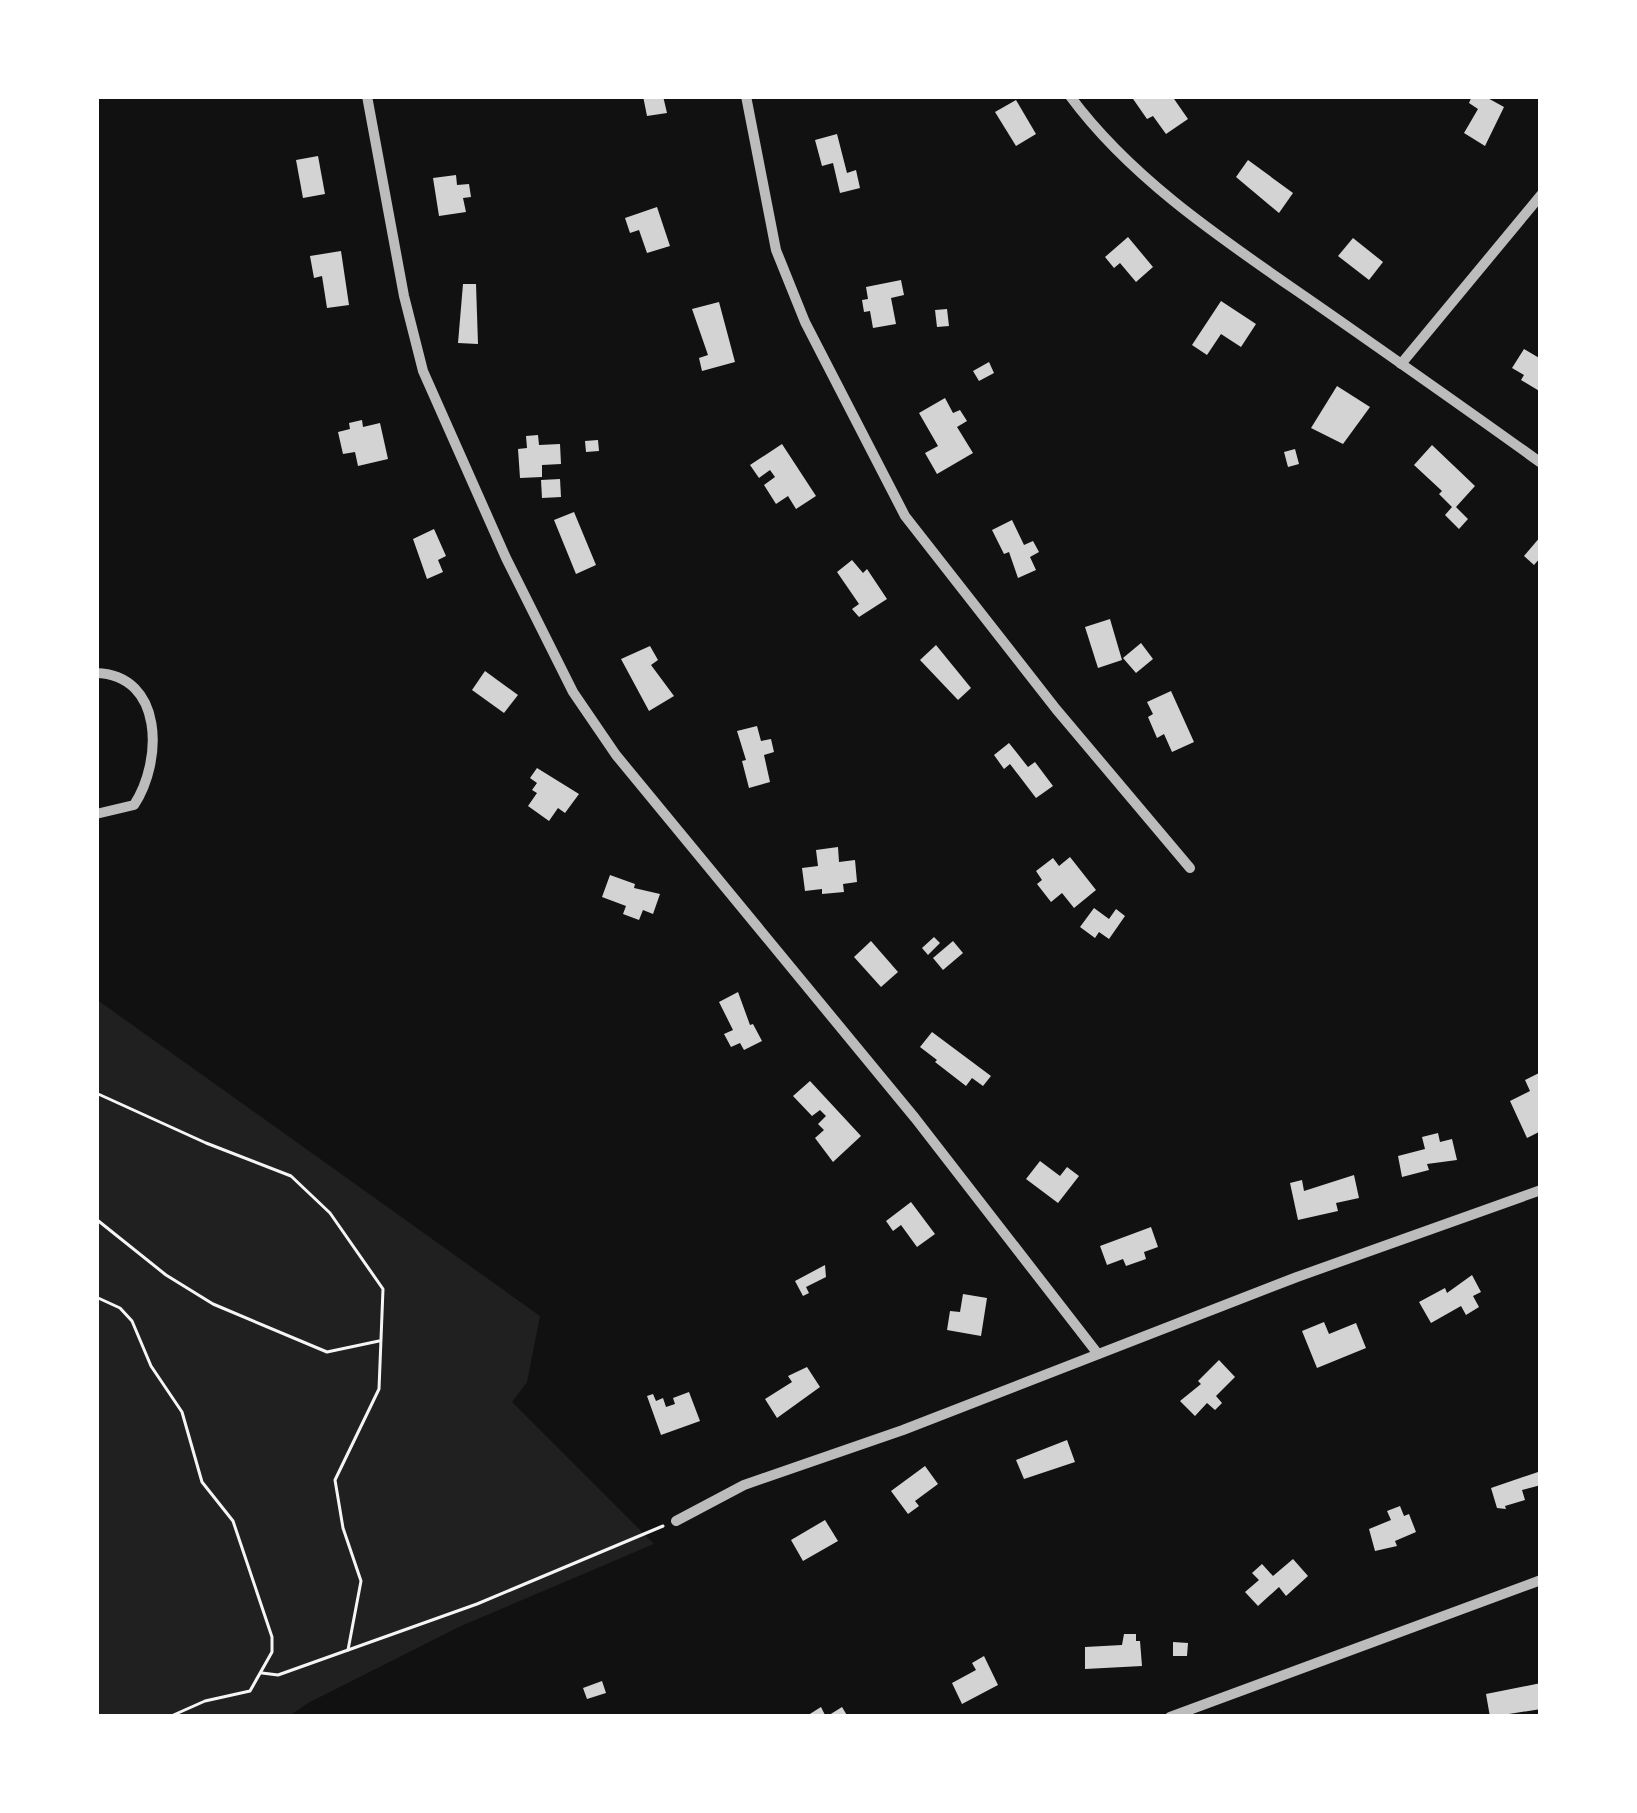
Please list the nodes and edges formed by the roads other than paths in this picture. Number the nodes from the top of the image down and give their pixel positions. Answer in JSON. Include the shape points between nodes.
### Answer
{"nodes":[{"id":1,"x":367,"y":96,"type":"edge"},
{"id":2,"x":746,"y":96,"type":"edge"},
{"id":3,"x":1070,"y":96,"type":"edge"},
{"id":4,"x":1541,"y":195,"type":"edge"},
{"id":5,"x":1401,"y":364,"type":"junction"},
{"id":6,"x":1541,"y":464,"type":"edge"},
{"id":7,"x":96,"y":673,"type":"edge"},
{"id":8,"x":96,"y":814,"type":"edge"},
{"id":9,"x":1190,"y":868,"type":"dead end"},
{"id":10,"x":1541,"y":1190,"type":"edge"},
{"id":11,"x":1098,"y":1354,"type":"junction"},
{"id":12,"x":676,"y":1521,"type":"road end"},
{"id":13,"x":1541,"y":1580,"type":"edge"},
{"id":14,"x":1170,"y":1717,"type":"edge"}],
"edges":[{"from":1,"to":11,"type":"street","via":[[423,371],[573,692]]},
{"from":2,"to":9,"type":"street","via":[[776,250],[905,516]]},
{"from":3,"to":5,"type":"street","via":[[1160,189]]},
{"from":4,"to":5,"type":"street"},
{"from":5,"to":6,"type":"street"},
{"from":7,"to":8,"type":"street","via":[[139,688],[150,708],[150,757],[147,787],[134,805]]},
{"from":10,"to":11,"type":"street"},
{"from":11,"to":12,"type":"street","via":[[744,1485]]},
{"from":13,"to":14,"type":"street"}]}
